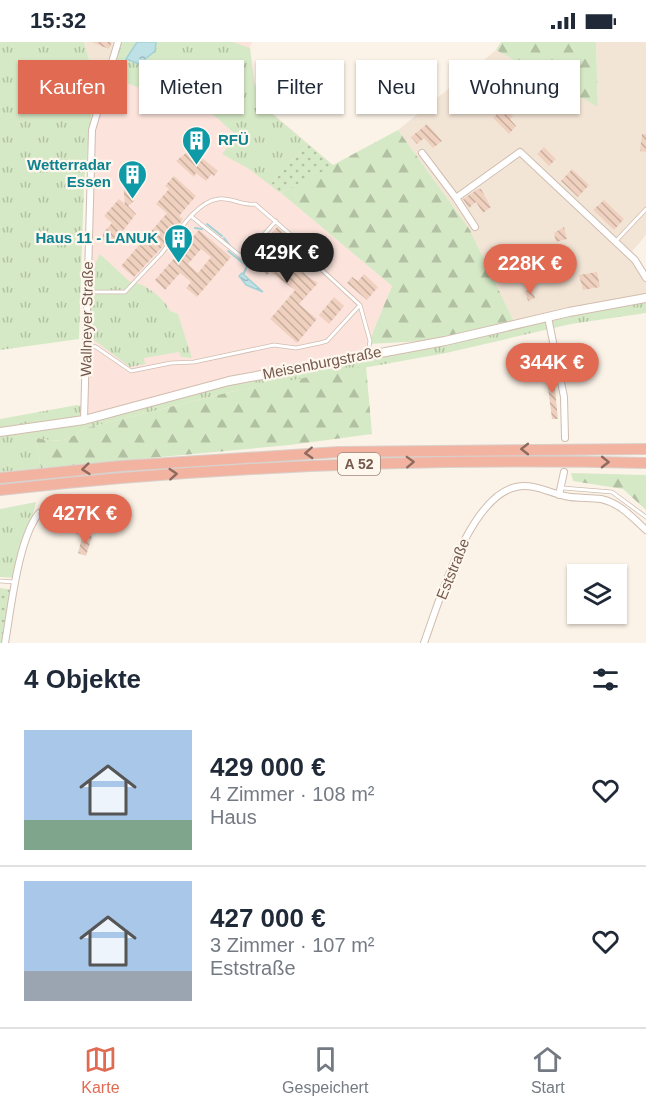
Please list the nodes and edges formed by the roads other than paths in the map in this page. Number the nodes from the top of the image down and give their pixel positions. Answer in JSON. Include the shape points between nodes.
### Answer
{"nodes":[{"id":1,"x":118,"y":42,"type":"edge"},
{"id":2,"x":422,"y":153,"type":"dead end"},
{"id":3,"x":456,"y":198,"type":"junction"},
{"id":4,"x":646,"y":209,"type":"edge"},
{"id":5,"x":192,"y":217,"type":"junction"},
{"id":6,"x":276,"y":221,"type":"junction"},
{"id":7,"x":475,"y":227,"type":"dead end"},
{"id":8,"x":615,"y":242,"type":"junction"},
{"id":9,"x":646,"y":278,"type":"edge"},
{"id":10,"x":87,"y":292,"type":"junction"},
{"id":11,"x":646,"y":298,"type":"edge"},
{"id":12,"x":360,"y":305,"type":"junction"},
{"id":13,"x":548,"y":317,"type":"junction"},
{"id":14,"x":86,"y":345,"type":"junction"},
{"id":15,"x":367,"y":354,"type":"junction"},
{"id":16,"x":84,"y":420,"type":"junction"},
{"id":17,"x":0,"y":432,"type":"edge"},
{"id":18,"x":565,"y":438,"type":"dead end"},
{"id":19,"x":646,"y":449,"type":"edge"},
{"id":20,"x":646,"y":463,"type":"edge"},
{"id":21,"x":564,"y":472,"type":"dead end"},
{"id":22,"x":0,"y":478,"type":"edge"},
{"id":23,"x":563,"y":488,"type":"junction"},
{"id":24,"x":0,"y":490,"type":"edge"},
{"id":25,"x":559,"y":495,"type":"junction"},
{"id":26,"x":39,"y":513,"type":"dead end"},
{"id":27,"x":646,"y":517,"type":"edge"},
{"id":28,"x":646,"y":530,"type":"edge"},
{"id":29,"x":0,"y":581,"type":"edge"},
{"id":30,"x":16,"y":582,"type":"junction"},
{"id":31,"x":5,"y":643,"type":"edge"},
{"id":32,"x":424,"y":643,"type":"edge"}],
"edges":[{"from":1,"to":10,"type":"street","name":"Wallneyer Straße","via":[[92,130]]},
{"from":2,"to":3,"type":"street"},
{"from":3,"to":7,"type":"street"},
{"from":3,"to":8,"type":"street","via":[[520,152]]},
{"from":4,"to":8,"type":"lane"},
{"from":5,"to":6,"type":"lane","via":[[206,204],[225,199],[246,206],[255,204]]},
{"from":5,"to":6,"type":"lane","via":[[243,258]]},
{"from":5,"to":10,"type":"lane","via":[[125,292]]},
{"from":6,"to":12,"type":"lane"},
{"from":8,"to":9,"type":"street"},
{"from":10,"to":14,"type":"street","name":"Wallneyer Straße"},
{"from":11,"to":13,"type":"main road","name":"Meisenburgstraße"},
{"from":12,"to":14,"type":"lane","via":[[327,341],[296,348],[274,345],[131,371],[96,347]]},
{"from":12,"to":15,"type":"lane","via":[[370,341]]},
{"from":13,"to":15,"type":"main road","name":"Meisenburgstraße"},
{"from":13,"to":18,"type":"street","via":[[564,397]]},
{"from":14,"to":16,"type":"street","name":"Wallneyer Straße"},
{"from":15,"to":16,"type":"main road","name":"Meisenburgstraße","via":[[229,381]]},
{"from":16,"to":17,"type":"main road","name":"Meisenburgstraße"},
{"from":19,"to":22,"type":"highway","number":"A 52","one_way":true,"via":[[338,452],[121,465]]},
{"from":24,"to":20,"type":"highway","number":"A 52","one_way":true,"via":[[133,477],[338,465],[450,461]]},
{"from":21,"to":23,"type":"street"},
{"from":23,"to":25,"type":"street"},
{"from":23,"to":27,"type":"lane","via":[[612,492]]},
{"from":25,"to":28,"type":"street","name":"Eststraße","via":[[610,502]]},
{"from":25,"to":32,"type":"street","name":"Eststraße","via":[[540,488],[515,487],[486,509],[459,548]]},
{"from":26,"to":30,"type":"street","via":[[33,520]]},
{"from":29,"to":30,"type":"lane"},
{"from":30,"to":31,"type":"street"}]}
